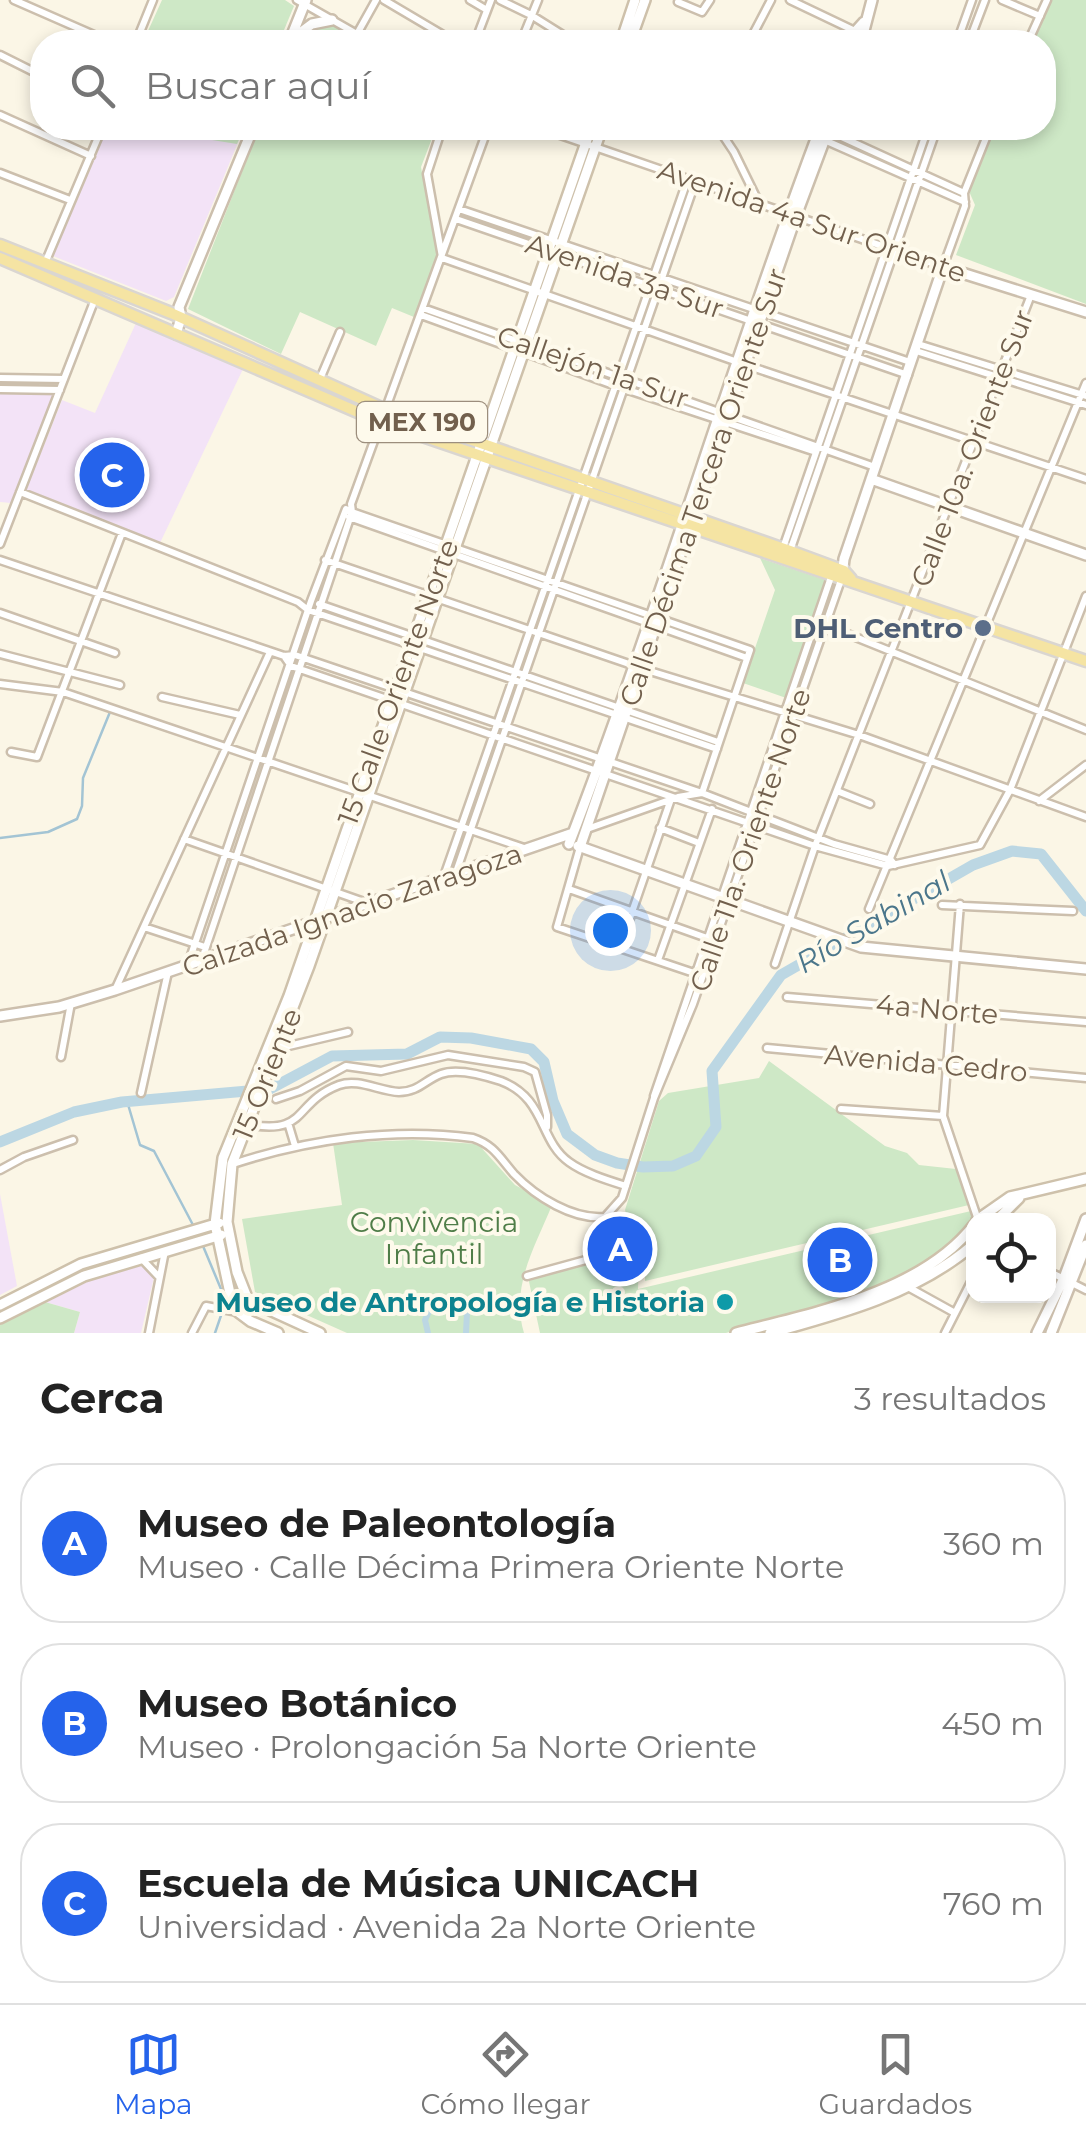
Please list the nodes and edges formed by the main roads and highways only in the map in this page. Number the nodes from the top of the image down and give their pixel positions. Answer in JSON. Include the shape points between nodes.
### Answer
{"nodes":[{"id":1,"x":0,"y":245,"type":"edge"},
{"id":2,"x":0,"y":258,"type":"edge"},
{"id":3,"x":384,"y":416,"type":"junction"},
{"id":4,"x":688,"y":521,"type":"junction"},
{"id":5,"x":841,"y":572,"type":"junction"},
{"id":6,"x":1086,"y":661,"type":"edge"}],
"edges":[{"from":1,"to":3,"type":"main road","number":"MEX 190","via":[[177,313]]},
{"from":2,"to":3,"type":"main road","number":"MEX 190"},
{"from":3,"to":4,"type":"main road","number":"MEX 190"},
{"from":4,"to":5,"type":"main road","number":"MEX 190"},
{"from":4,"to":5,"type":"main road","number":"MEX 190"},
{"from":5,"to":6,"type":"main road","number":"MEX 190"}]}
